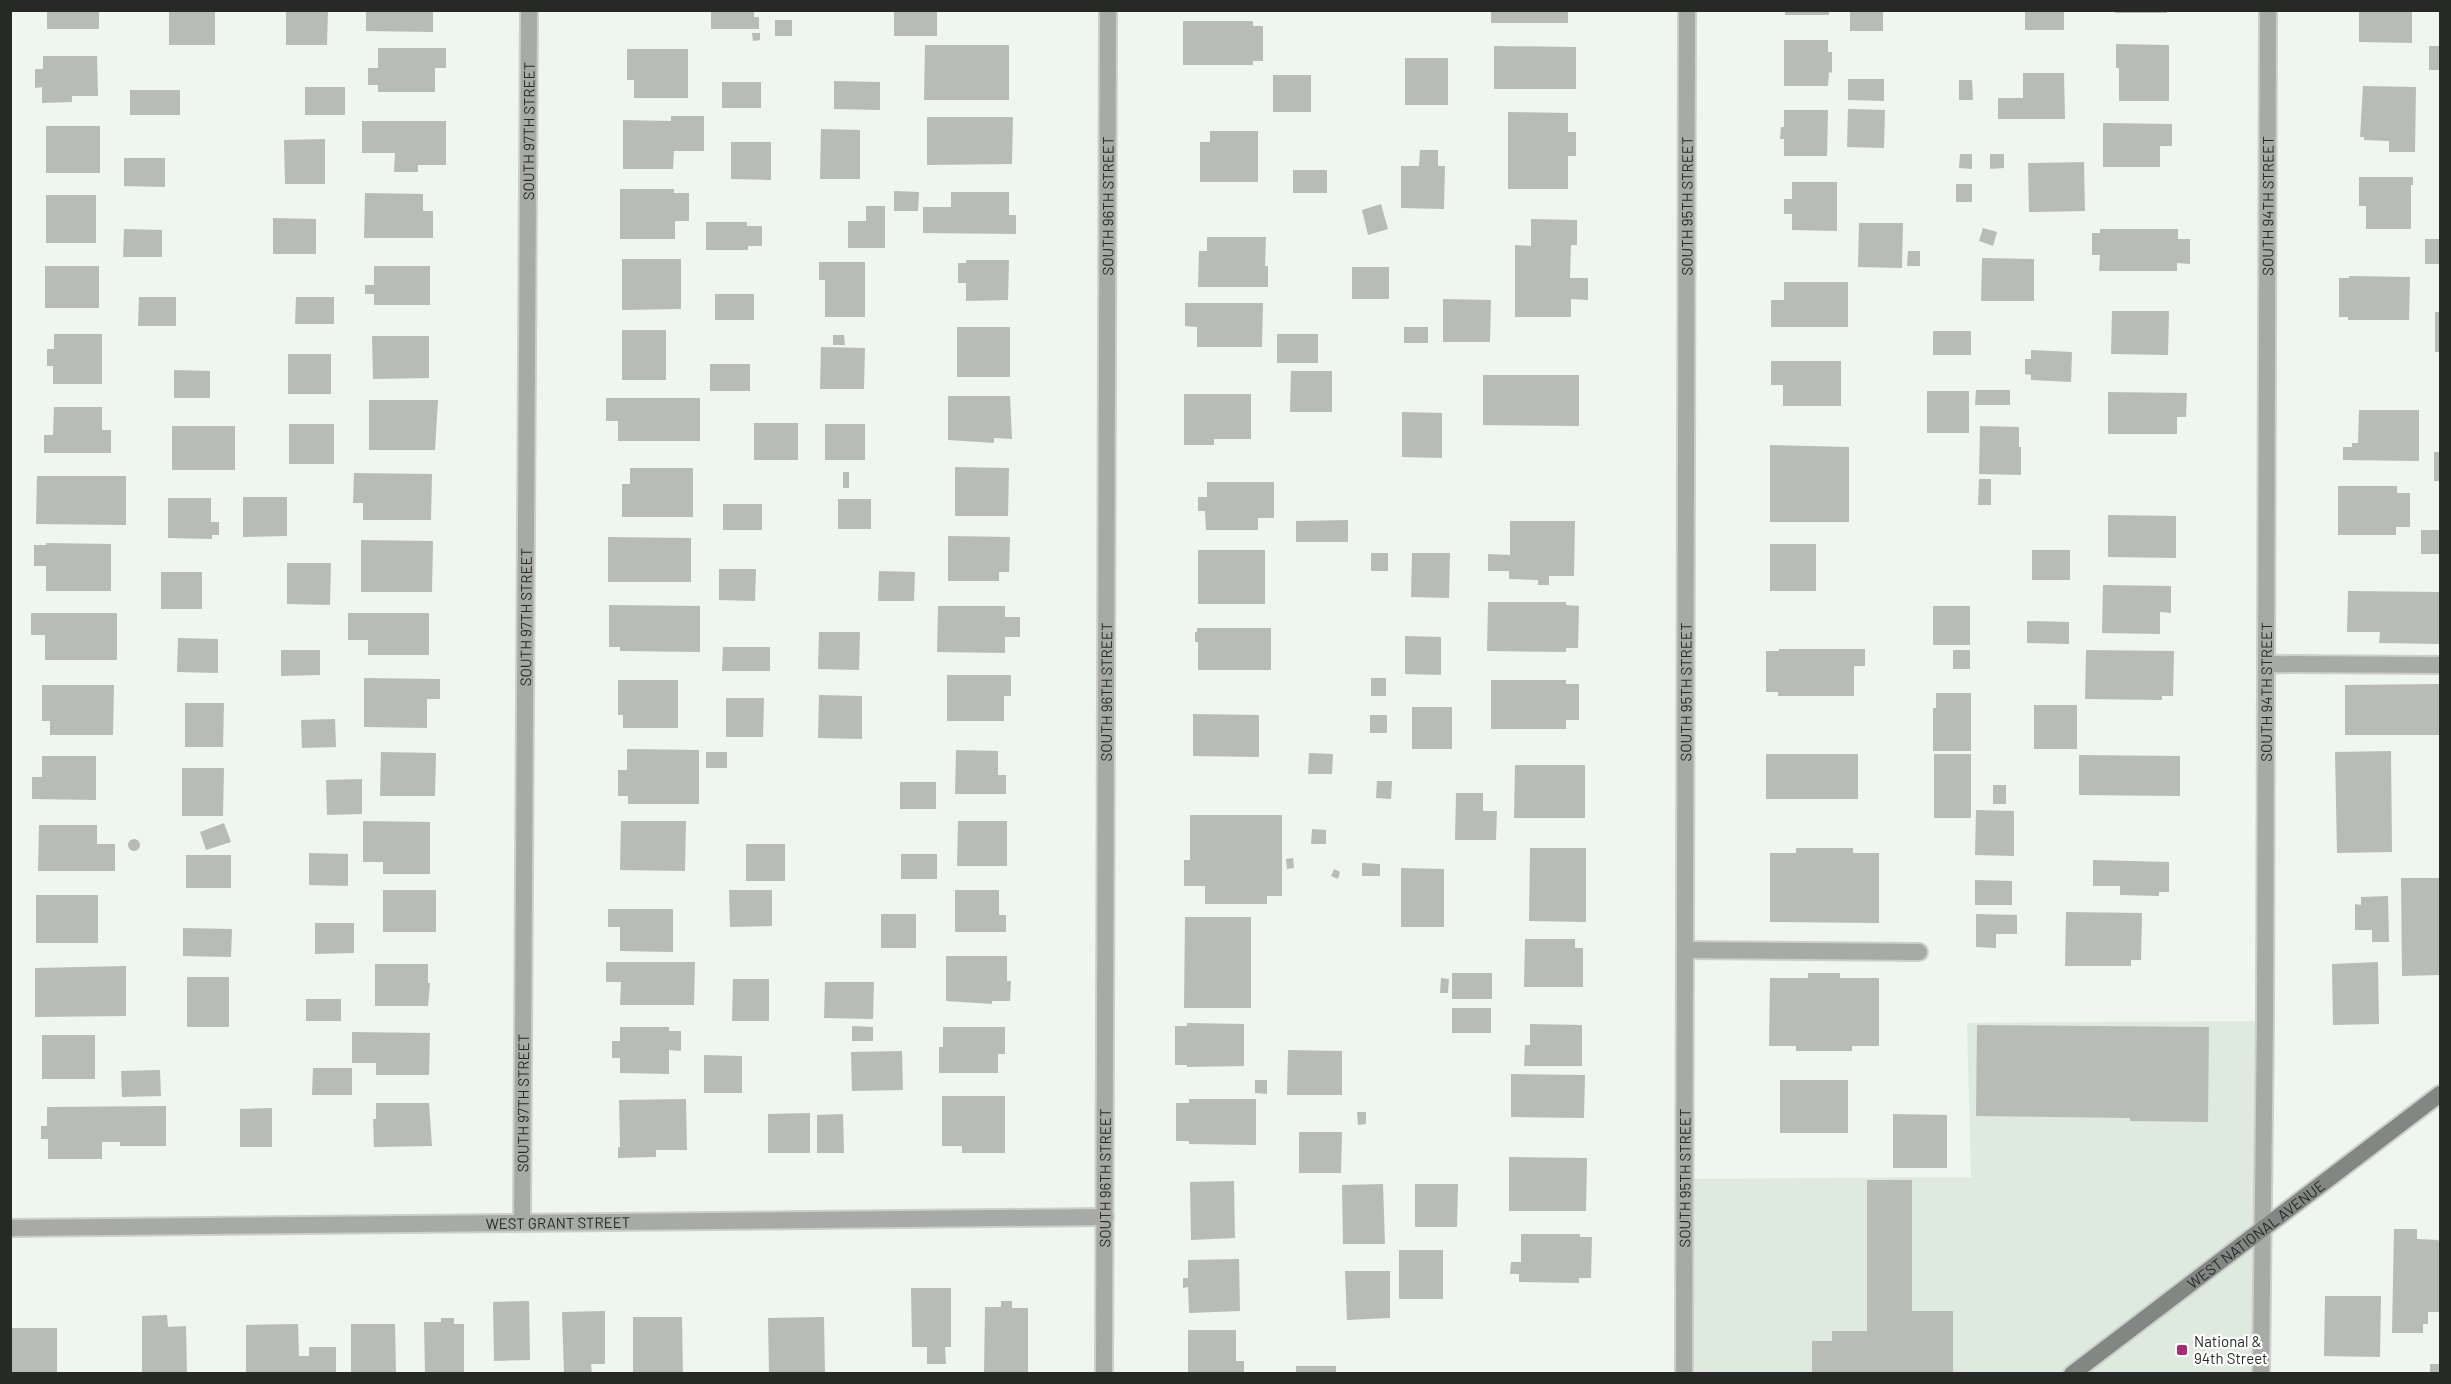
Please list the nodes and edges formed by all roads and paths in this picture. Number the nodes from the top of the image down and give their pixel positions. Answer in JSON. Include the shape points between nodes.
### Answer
{"nodes":[{"id":1,"x":529,"y":10,"type":"edge"},
{"id":2,"x":1108,"y":10,"type":"edge"},
{"id":3,"x":1688,"y":10,"type":"edge"},
{"id":4,"x":2268,"y":10,"type":"edge"},
{"id":5,"x":2266,"y":664,"type":"junction"},
{"id":6,"x":2440,"y":665,"type":"edge"},
{"id":7,"x":1686,"y":950,"type":"junction"},
{"id":8,"x":1919,"y":952,"type":"dead end"},
{"id":9,"x":2440,"y":1094,"type":"edge"},
{"id":10,"x":1105,"y":1217,"type":"junction"},
{"id":11,"x":522,"y":1221,"type":"junction"},
{"id":12,"x":10,"y":1228,"type":"edge"},
{"id":13,"x":2263,"y":1230,"type":"junction"},
{"id":14,"x":1104,"y":1374,"type":"edge"},
{"id":15,"x":1684,"y":1374,"type":"edge"},
{"id":16,"x":2072,"y":1374,"type":"edge"},
{"id":17,"x":2261,"y":1374,"type":"edge"}],
"edges":[{"from":1,"to":11,"type":"street","name":"SOUTH 97TH STREET"},
{"from":2,"to":10,"type":"street","name":"SOUTH 96TH STREET"},
{"from":3,"to":7,"type":"street","name":"SOUTH 95TH STREET"},
{"from":4,"to":5,"type":"street","name":"SOUTH 94TH STREET"},
{"from":5,"to":6,"type":"street"},
{"from":5,"to":13,"type":"street","name":"SOUTH 94TH STREET"},
{"from":7,"to":8,"type":"street"},
{"from":7,"to":15,"type":"street","name":"SOUTH 95TH STREET"},
{"from":9,"to":13,"type":"main road","name":"WEST NATIONAL AVENUE"},
{"from":10,"to":11,"type":"street","name":"WEST GRANT STREET"},
{"from":10,"to":14,"type":"street","name":"SOUTH 96TH STREET"},
{"from":11,"to":12,"type":"street","name":"WEST GRANT STREET"},
{"from":13,"to":16,"type":"main road","name":"WEST NATIONAL AVENUE"},
{"from":13,"to":17,"type":"street","name":"SOUTH 94TH STREET"}]}
